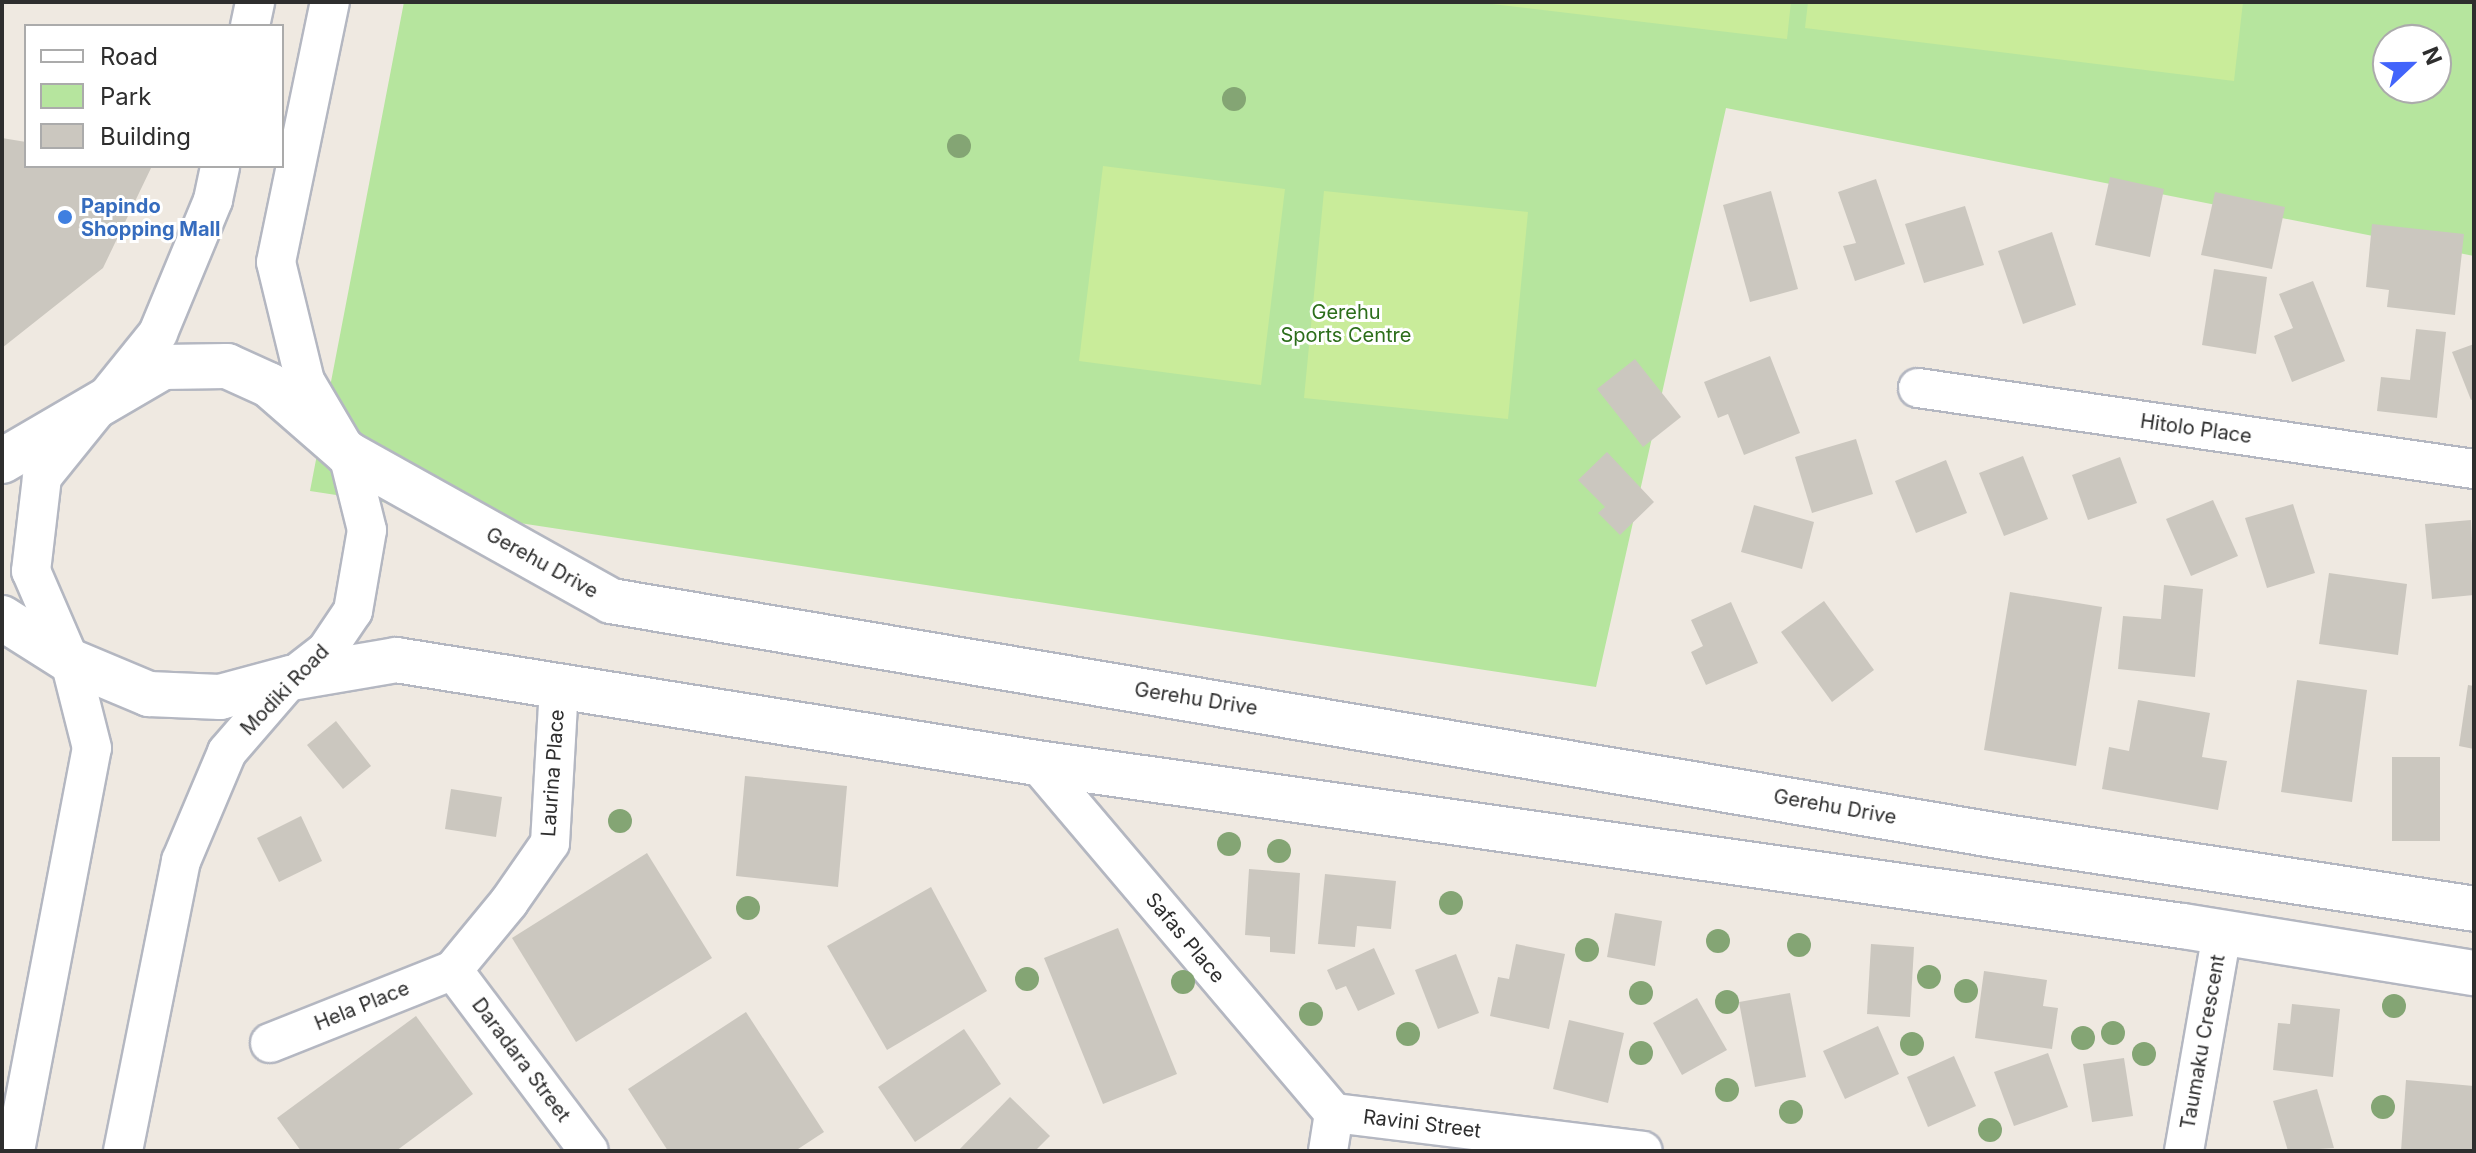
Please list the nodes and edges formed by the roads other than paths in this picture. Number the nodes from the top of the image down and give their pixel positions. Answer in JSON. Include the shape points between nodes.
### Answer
{"nodes":[{"id":1,"x":255,"y":2,"type":"edge"},
{"id":2,"x":330,"y":2,"type":"edge"},
{"id":3,"x":250,"y":24,"type":"edge"},
{"id":4,"x":220,"y":168,"type":"edge"},
{"id":5,"x":1918,"y":388,"type":"dead end"},
{"id":6,"x":110,"y":395,"type":"junction"},
{"id":7,"x":348,"y":454,"type":"junction"},
{"id":8,"x":2,"y":461,"type":"edge"},
{"id":9,"x":2474,"y":469,"type":"edge"},
{"id":10,"x":2,"y":618,"type":"edge"},
{"id":11,"x":70,"y":661,"type":"junction"},
{"id":12,"x":291,"y":678,"type":"junction"},
{"id":13,"x":559,"y":688,"type":"junction"},
{"id":14,"x":1037,"y":763,"type":"junction"},
{"id":15,"x":2474,"y":909,"type":"edge"},
{"id":16,"x":2222,"y":933,"type":"junction"},
{"id":17,"x":453,"y":970,"type":"junction"},
{"id":18,"x":2474,"y":973,"type":"edge"},
{"id":19,"x":270,"y":1043,"type":"dead end"},
{"id":20,"x":1334,"y":1113,"type":"junction"},
{"id":21,"x":15,"y":1151,"type":"edge"},
{"id":22,"x":123,"y":1151,"type":"edge"},
{"id":23,"x":589,"y":1151,"type":"edge"},
{"id":24,"x":1328,"y":1151,"type":"edge"},
{"id":25,"x":1643,"y":1151,"type":"edge"},
{"id":26,"x":2184,"y":1151,"type":"edge"}],
"edges":[{"from":1,"to":3,"type":"street"},
{"from":2,"to":7,"type":"street","name":"Modiki Road","via":[[276,262],[305,381]]},
{"from":4,"to":6,"type":"street","via":[[213,200],[158,333]]},
{"from":5,"to":9,"type":"street","name":"Hitolo Place"},
{"from":6,"to":7,"type":"street","name":"Gerehu Drive","via":[[163,367],[227,366],[269,385]]},
{"from":6,"to":8,"type":"street","name":"Gerehu Drive"},
{"from":6,"to":11,"type":"street","via":[[42,477],[31,571]]},
{"from":7,"to":12,"type":"street","name":"Modiki Road","via":[[367,530],[353,611],[326,651]]},
{"from":7,"to":15,"type":"street","name":"Gerehu Drive","via":[[611,601],[2005,837]]},
{"from":10,"to":11,"type":"street"},
{"from":11,"to":12,"type":"street","via":[[149,694],[220,697]]},
{"from":11,"to":21,"type":"street","via":[[92,748]]},
{"from":12,"to":13,"type":"street","via":[[396,660]]},
{"from":12,"to":22,"type":"street","name":"Modiki Road","via":[[227,752],[181,861]]},
{"from":13,"to":14,"type":"street"},
{"from":13,"to":17,"type":"street","name":"Laurina Place","via":[[550,843]]},
{"from":14,"to":16,"type":"street"},
{"from":14,"to":20,"type":"street","name":"Safas Place"},
{"from":16,"to":18,"type":"street"},
{"from":16,"to":26,"type":"street","name":"Taumaku Crescent"},
{"from":17,"to":19,"type":"street","name":"Hela Place"},
{"from":17,"to":23,"type":"street","name":"Daradara Street"},
{"from":20,"to":24,"type":"street","name":"Ravini Street"},
{"from":20,"to":25,"type":"street","name":"Ravini Street"}]}
